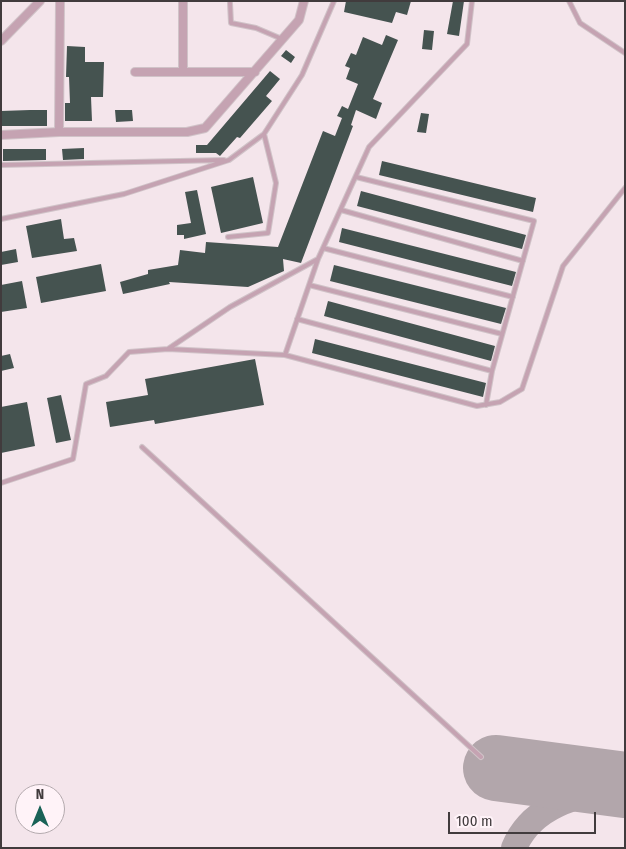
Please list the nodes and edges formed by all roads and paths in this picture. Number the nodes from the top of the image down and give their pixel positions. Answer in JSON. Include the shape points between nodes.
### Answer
{"nodes":[{"id":1,"x":40,"y":1,"type":"edge"},
{"id":2,"x":60,"y":1,"type":"edge"},
{"id":3,"x":183,"y":1,"type":"edge"},
{"id":4,"x":304,"y":1,"type":"edge"},
{"id":5,"x":334,"y":1,"type":"edge"},
{"id":6,"x":472,"y":1,"type":"edge"},
{"id":7,"x":569,"y":1,"type":"edge"},
{"id":8,"x":230,"y":3,"type":"dead end"},
{"id":9,"x":282,"y":39,"type":"junction"},
{"id":10,"x":1,"y":41,"type":"edge"},
{"id":11,"x":625,"y":53,"type":"edge"},
{"id":12,"x":135,"y":72,"type":"dead end"},
{"id":13,"x":183,"y":72,"type":"junction"},
{"id":14,"x":255,"y":72,"type":"junction"},
{"id":15,"x":59,"y":132,"type":"junction"},
{"id":16,"x":264,"y":134,"type":"junction"},
{"id":17,"x":1,"y":135,"type":"edge"},
{"id":18,"x":229,"y":160,"type":"junction"},
{"id":19,"x":1,"y":165,"type":"edge"},
{"id":20,"x":356,"y":177,"type":"junction"},
{"id":21,"x":625,"y":188,"type":"edge"},
{"id":22,"x":341,"y":210,"type":"junction"},
{"id":23,"x":1,"y":219,"type":"edge"},
{"id":24,"x":228,"y":237,"type":"dead end"},
{"id":25,"x":323,"y":248,"type":"junction"},
{"id":26,"x":318,"y":259,"type":"junction"},
{"id":27,"x":523,"y":261,"type":"junction"},
{"id":28,"x":309,"y":286,"type":"junction"},
{"id":29,"x":513,"y":297,"type":"junction"},
{"id":30,"x":297,"y":319,"type":"junction"},
{"id":31,"x":502,"y":334,"type":"junction"},
{"id":32,"x":168,"y":350,"type":"junction"},
{"id":33,"x":285,"y":355,"type":"junction"},
{"id":34,"x":492,"y":371,"type":"junction"},
{"id":35,"x":486,"y":404,"type":"junction"},
{"id":36,"x":142,"y":447,"type":"dead end"},
{"id":37,"x":1,"y":483,"type":"edge"},
{"id":38,"x":481,"y":757,"type":"dead end"}],
"edges":[{"from":1,"to":10,"type":"street"},
{"from":2,"to":15,"type":"street"},
{"from":3,"to":13,"type":"street"},
{"from":4,"to":9,"type":"street","via":[[299,20]]},
{"from":5,"to":16,"type":"lane","via":[[302,75]]},
{"from":6,"to":20,"type":"lane","via":[[467,44],[369,147]]},
{"from":7,"to":11,"type":"lane","via":[[580,23]]},
{"from":8,"to":9,"type":"lane","via":[[231,23],[256,28]]},
{"from":9,"to":14,"type":"street"},
{"from":12,"to":13,"type":"street"},
{"from":13,"to":14,"type":"street"},
{"from":14,"to":15,"type":"street","via":[[205,128],[187,132]]},
{"from":15,"to":17,"type":"street"},
{"from":16,"to":18,"type":"lane"},
{"from":16,"to":24,"type":"lane","via":[[276,183],[268,233]]},
{"from":18,"to":19,"type":"lane"},
{"from":18,"to":23,"type":"lane","via":[[124,194]]},
{"from":20,"to":22,"type":"lane"},
{"from":20,"to":27,"type":"lane","via":[[534,221]]},
{"from":21,"to":35,"type":"lane","via":[[562,266],[522,388],[500,402]]},
{"from":22,"to":25,"type":"lane"},
{"from":22,"to":27,"type":"lane"},
{"from":25,"to":26,"type":"lane"},
{"from":25,"to":29,"type":"lane"},
{"from":26,"to":28,"type":"lane"},
{"from":26,"to":32,"type":"lane","via":[[230,307]]},
{"from":27,"to":29,"type":"lane"},
{"from":28,"to":30,"type":"lane"},
{"from":28,"to":31,"type":"lane"},
{"from":29,"to":31,"type":"lane"},
{"from":30,"to":33,"type":"lane"},
{"from":30,"to":34,"type":"lane"},
{"from":31,"to":34,"type":"lane"},
{"from":32,"to":33,"type":"lane"},
{"from":32,"to":37,"type":"lane","via":[[129,352],[106,376],[86,384],[73,459]]},
{"from":33,"to":35,"type":"lane","via":[[477,406]]},
{"from":34,"to":35,"type":"lane"},
{"from":36,"to":38,"type":"lane"}]}
